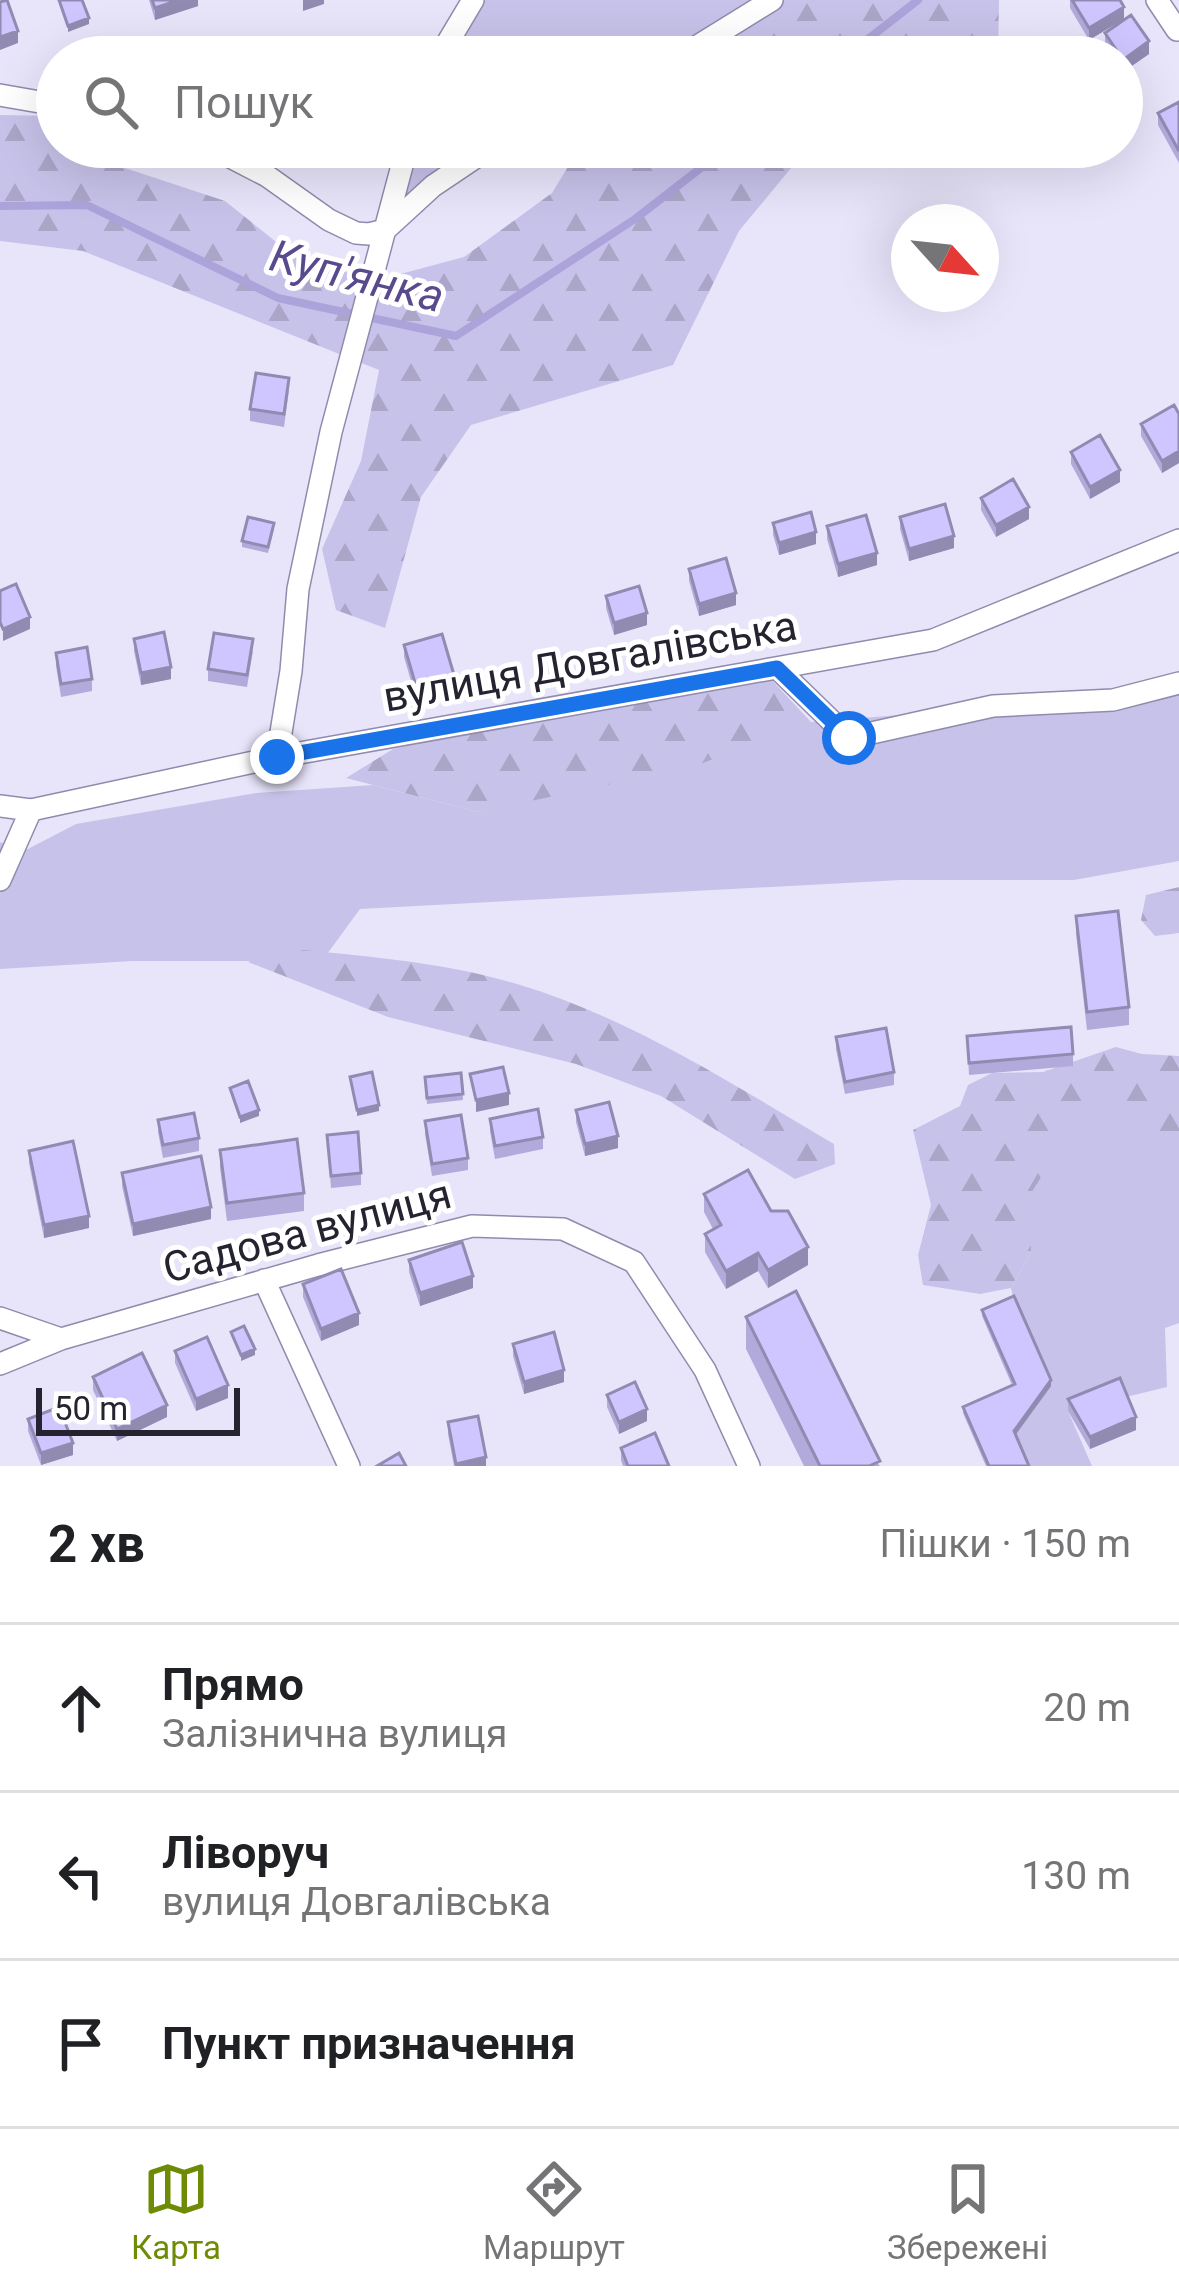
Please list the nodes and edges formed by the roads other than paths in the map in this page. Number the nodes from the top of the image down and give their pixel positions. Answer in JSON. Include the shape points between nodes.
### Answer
{"nodes":[{"id":1,"x":473,"y":0,"type":"edge"},
{"id":2,"x":772,"y":0,"type":"edge"},
{"id":3,"x":1157,"y":0,"type":"edge"},
{"id":4,"x":1178,"y":28,"type":"edge"},
{"id":5,"x":452,"y":36,"type":"edge"},
{"id":6,"x":714,"y":36,"type":"edge"},
{"id":7,"x":0,"y":95,"type":"edge"},
{"id":8,"x":36,"y":101,"type":"edge"},
{"id":9,"x":252,"y":168,"type":"edge"},
{"id":10,"x":401,"y":168,"type":"edge"},
{"id":11,"x":459,"y":168,"type":"edge"},
{"id":12,"x":385,"y":230,"type":"junction"},
{"id":13,"x":1179,"y":540,"type":"edge"},
{"id":14,"x":777,"y":668,"type":"junction"},
{"id":15,"x":1179,"y":683,"type":"edge"},
{"id":16,"x":277,"y":757,"type":"junction"},
{"id":17,"x":0,"y":806,"type":"edge"},
{"id":18,"x":31,"y":810,"type":"junction"},
{"id":19,"x":0,"y":880,"type":"edge"},
{"id":20,"x":264,"y":1280,"type":"junction"},
{"id":21,"x":0,"y":1318,"type":"edge"},
{"id":22,"x":61,"y":1339,"type":"junction"},
{"id":23,"x":0,"y":1364,"type":"edge"},
{"id":24,"x":349,"y":1466,"type":"edge"},
{"id":25,"x":749,"y":1466,"type":"edge"}],
"edges":[{"from":1,"to":5,"type":"street"},
{"from":2,"to":6,"type":"street"},
{"from":3,"to":4,"type":"street"},
{"from":7,"to":8,"type":"street"},
{"from":9,"to":12,"type":"street","via":[[356,233]]},
{"from":10,"to":12,"type":"street"},
{"from":11,"to":12,"type":"street"},
{"from":12,"to":16,"type":"street","via":[[298,589]]},
{"from":13,"to":14,"type":"street","name":"вулиця Довгалівська","via":[[934,640]]},
{"from":14,"to":15,"type":"street","via":[[849,738],[993,706],[1113,700]]},
{"from":14,"to":16,"type":"street","name":"вулиця Довгалівська"},
{"from":16,"to":18,"type":"street","name":"вулиця Довгалівська"},
{"from":17,"to":18,"type":"street","name":"вулиця Довгалівська"},
{"from":18,"to":19,"type":"street"},
{"from":20,"to":22,"type":"street","name":"Садова вулиця"},
{"from":20,"to":24,"type":"street"},
{"from":20,"to":25,"type":"street","name":"Садова вулиця","via":[[472,1226],[562,1228],[634,1262],[705,1370]]},
{"from":21,"to":22,"type":"street"},
{"from":22,"to":23,"type":"street","name":"Садова вулиця"}]}
